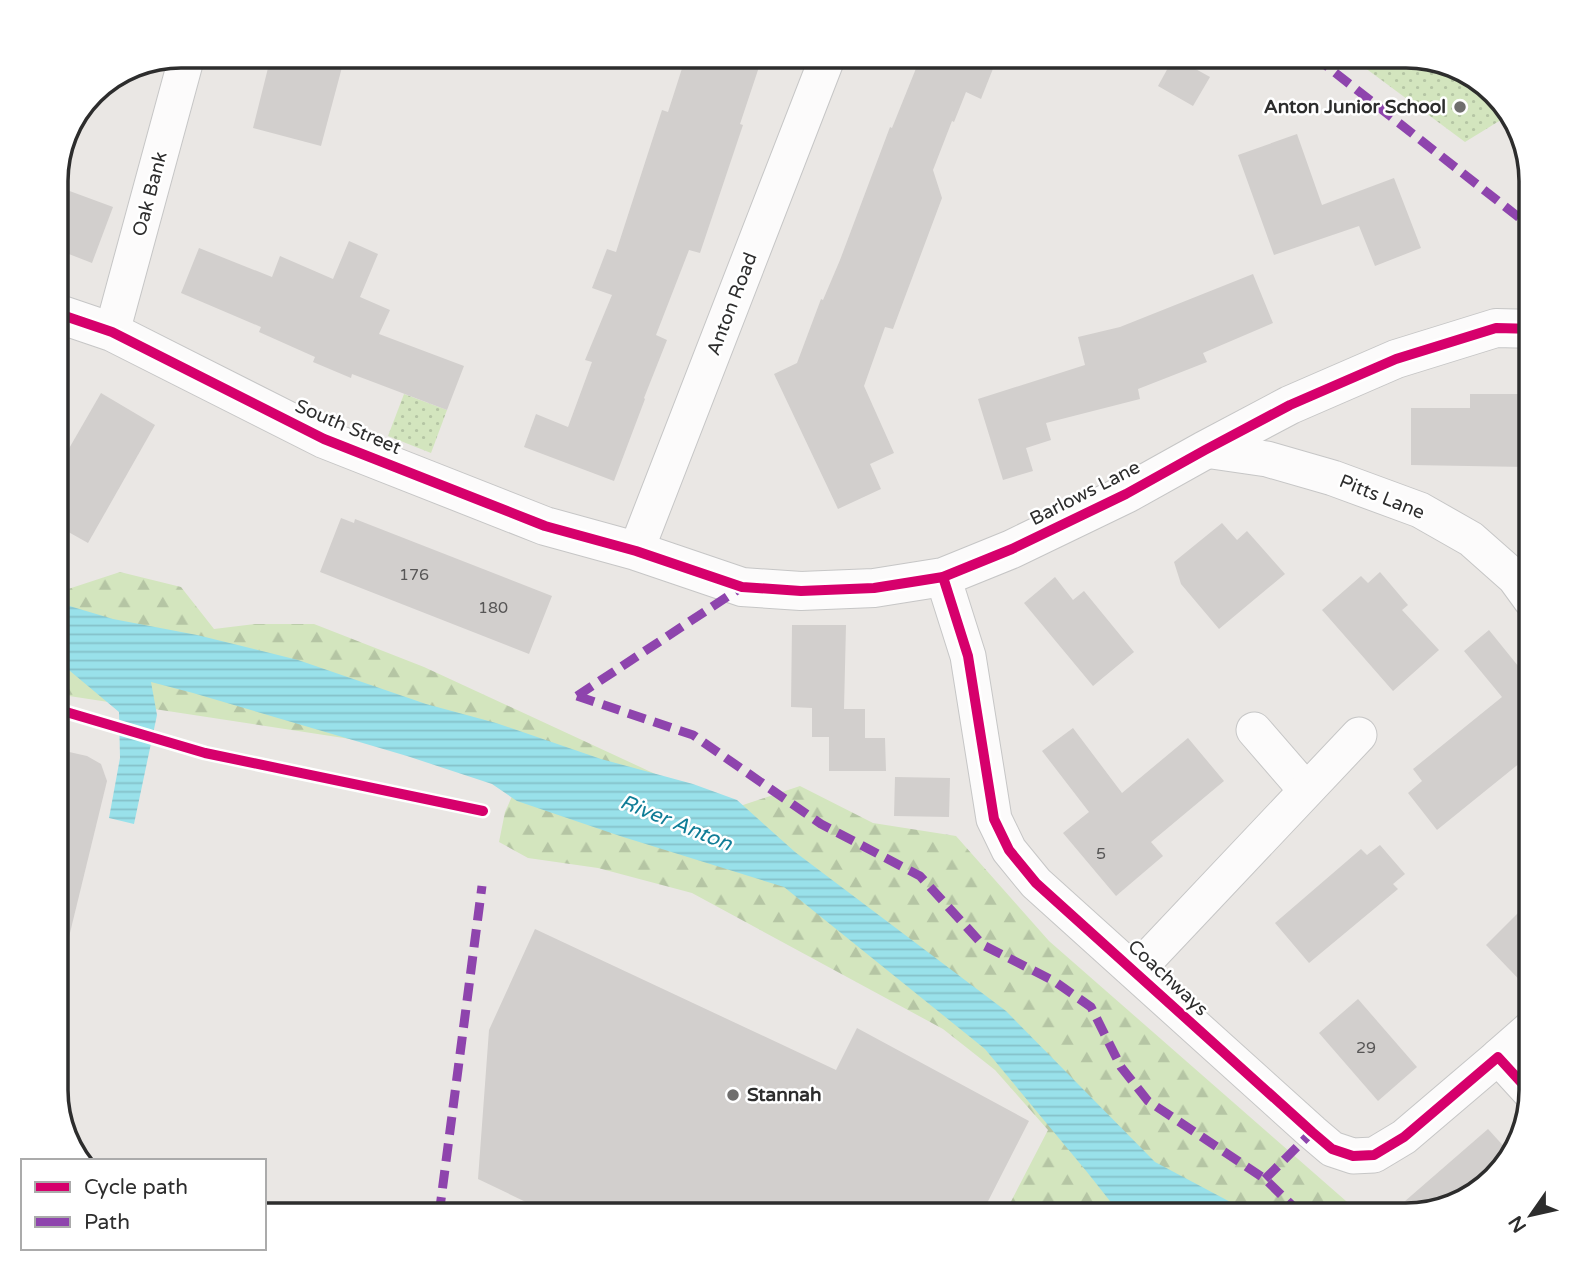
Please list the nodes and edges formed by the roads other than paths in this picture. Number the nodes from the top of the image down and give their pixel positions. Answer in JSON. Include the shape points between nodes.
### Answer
{"nodes":[{"id":1,"x":184,"y":68,"type":"edge"},
{"id":2,"x":823,"y":68,"type":"edge"},
{"id":3,"x":68,"y":317,"type":"edge"},
{"id":4,"x":1519,"y":329,"type":"edge"},
{"id":5,"x":111,"y":332,"type":"junction"},
{"id":6,"x":1205,"y":450,"type":"junction"},
{"id":7,"x":636,"y":551,"type":"junction"},
{"id":8,"x":943,"y":577,"type":"junction"},
{"id":9,"x":1519,"y":584,"type":"edge"},
{"id":10,"x":1254,"y":730,"type":"dead end"},
{"id":11,"x":1359,"y":735,"type":"dead end"},
{"id":12,"x":1306,"y":790,"type":"junction"},
{"id":13,"x":1136,"y":971,"type":"junction"},
{"id":14,"x":1519,"y":1039,"type":"edge"},
{"id":15,"x":1498,"y":1057,"type":"junction"},
{"id":16,"x":1519,"y":1080,"type":"edge"}],
"edges":[{"from":1,"to":5,"type":"street","name":"Oak Bank"},
{"from":2,"to":7,"type":"street","name":"Anton Road"},
{"from":3,"to":5,"type":"street","name":"South Street"},
{"from":4,"to":6,"type":"street","name":"Barlows Lane","via":[[1496,328],[1396,359],[1290,405]]},
{"from":5,"to":7,"type":"street","name":"South Street","via":[[324,439],[545,526]]},
{"from":6,"to":8,"type":"street","name":"Barlows Lane","via":[[1126,494]]},
{"from":6,"to":9,"type":"street","name":"Pitts Lane","via":[[1267,459],[1420,510],[1471,539]]},
{"from":7,"to":8,"type":"street","name":"Barlows Lane","via":[[742,587],[801,591],[874,588]]},
{"from":8,"to":13,"type":"street","name":"Coachways","via":[[968,656],[994,819],[1009,850],[1037,883]]},
{"from":10,"to":12,"type":"street"},
{"from":11,"to":12,"type":"street","name":"Coachways"},
{"from":12,"to":13,"type":"street","name":"Coachways"},
{"from":13,"to":15,"type":"street","name":"Coachways","via":[[1332,1149],[1353,1156],[1374,1155],[1397,1142]]},
{"from":14,"to":15,"type":"street","name":"Coachways"},
{"from":15,"to":16,"type":"street"}]}
